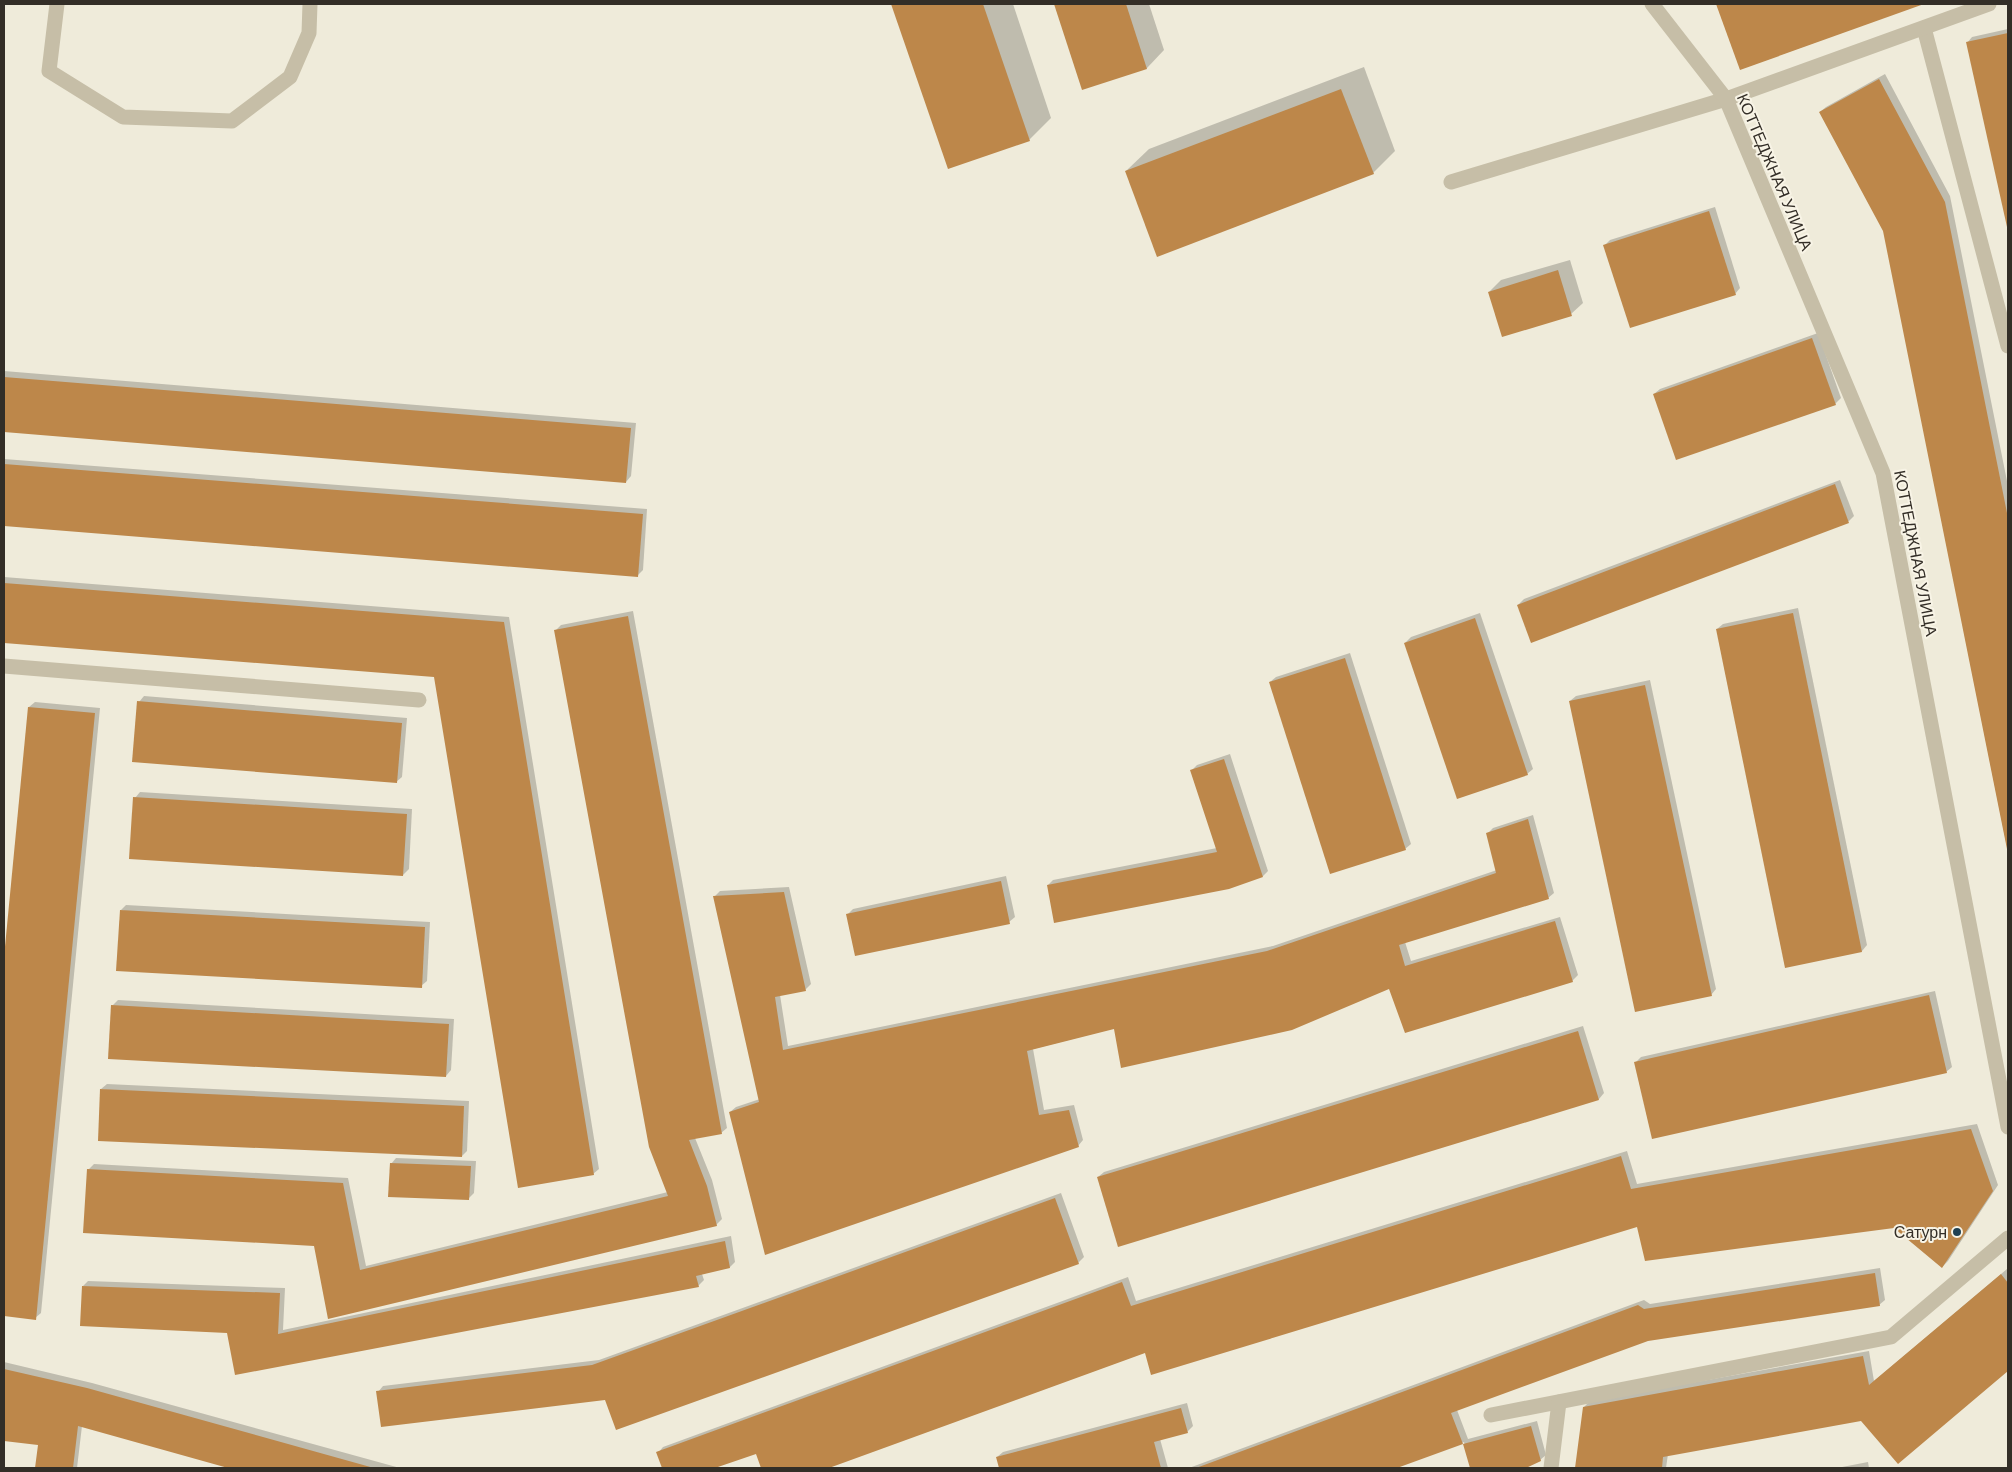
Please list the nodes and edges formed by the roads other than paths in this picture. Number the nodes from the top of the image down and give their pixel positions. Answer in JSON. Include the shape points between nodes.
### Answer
{"nodes":[{"id":1,"x":57,"y":4,"type":"edge"},
{"id":2,"x":310,"y":4,"type":"edge"},
{"id":3,"x":1652,"y":4,"type":"edge"},
{"id":4,"x":1989,"y":4,"type":"edge"},
{"id":5,"x":1924,"y":28,"type":"junction"},
{"id":6,"x":1726,"y":99,"type":"junction"},
{"id":7,"x":1451,"y":182,"type":"dead end"},
{"id":8,"x":2008,"y":346,"type":"edge"},
{"id":9,"x":4,"y":666,"type":"edge"},
{"id":10,"x":419,"y":700,"type":"dead end"},
{"id":11,"x":2008,"y":1127,"type":"edge"},
{"id":12,"x":2008,"y":1238,"type":"edge"},
{"id":13,"x":1559,"y":1402,"type":"junction"},
{"id":14,"x":1491,"y":1416,"type":"dead end"},
{"id":15,"x":1551,"y":1468,"type":"edge"}],
"edges":[{"from":1,"to":2,"type":"street","via":[[50,71],[123,117],[232,121],[290,77],[309,33]]},
{"from":3,"to":6,"type":"street","name":"КОТТЕДЖНАЯ УЛИЦА"},
{"from":4,"to":5,"type":"street"},
{"from":5,"to":6,"type":"street"},
{"from":5,"to":8,"type":"street"},
{"from":6,"to":7,"type":"street"},
{"from":6,"to":11,"type":"street","name":"КОТТЕДЖНАЯ УЛИЦА","via":[[1884,473]]},
{"from":9,"to":10,"type":"street"},
{"from":12,"to":13,"type":"street","via":[[1890,1337]]},
{"from":13,"to":14,"type":"street"},
{"from":13,"to":15,"type":"street"}]}
